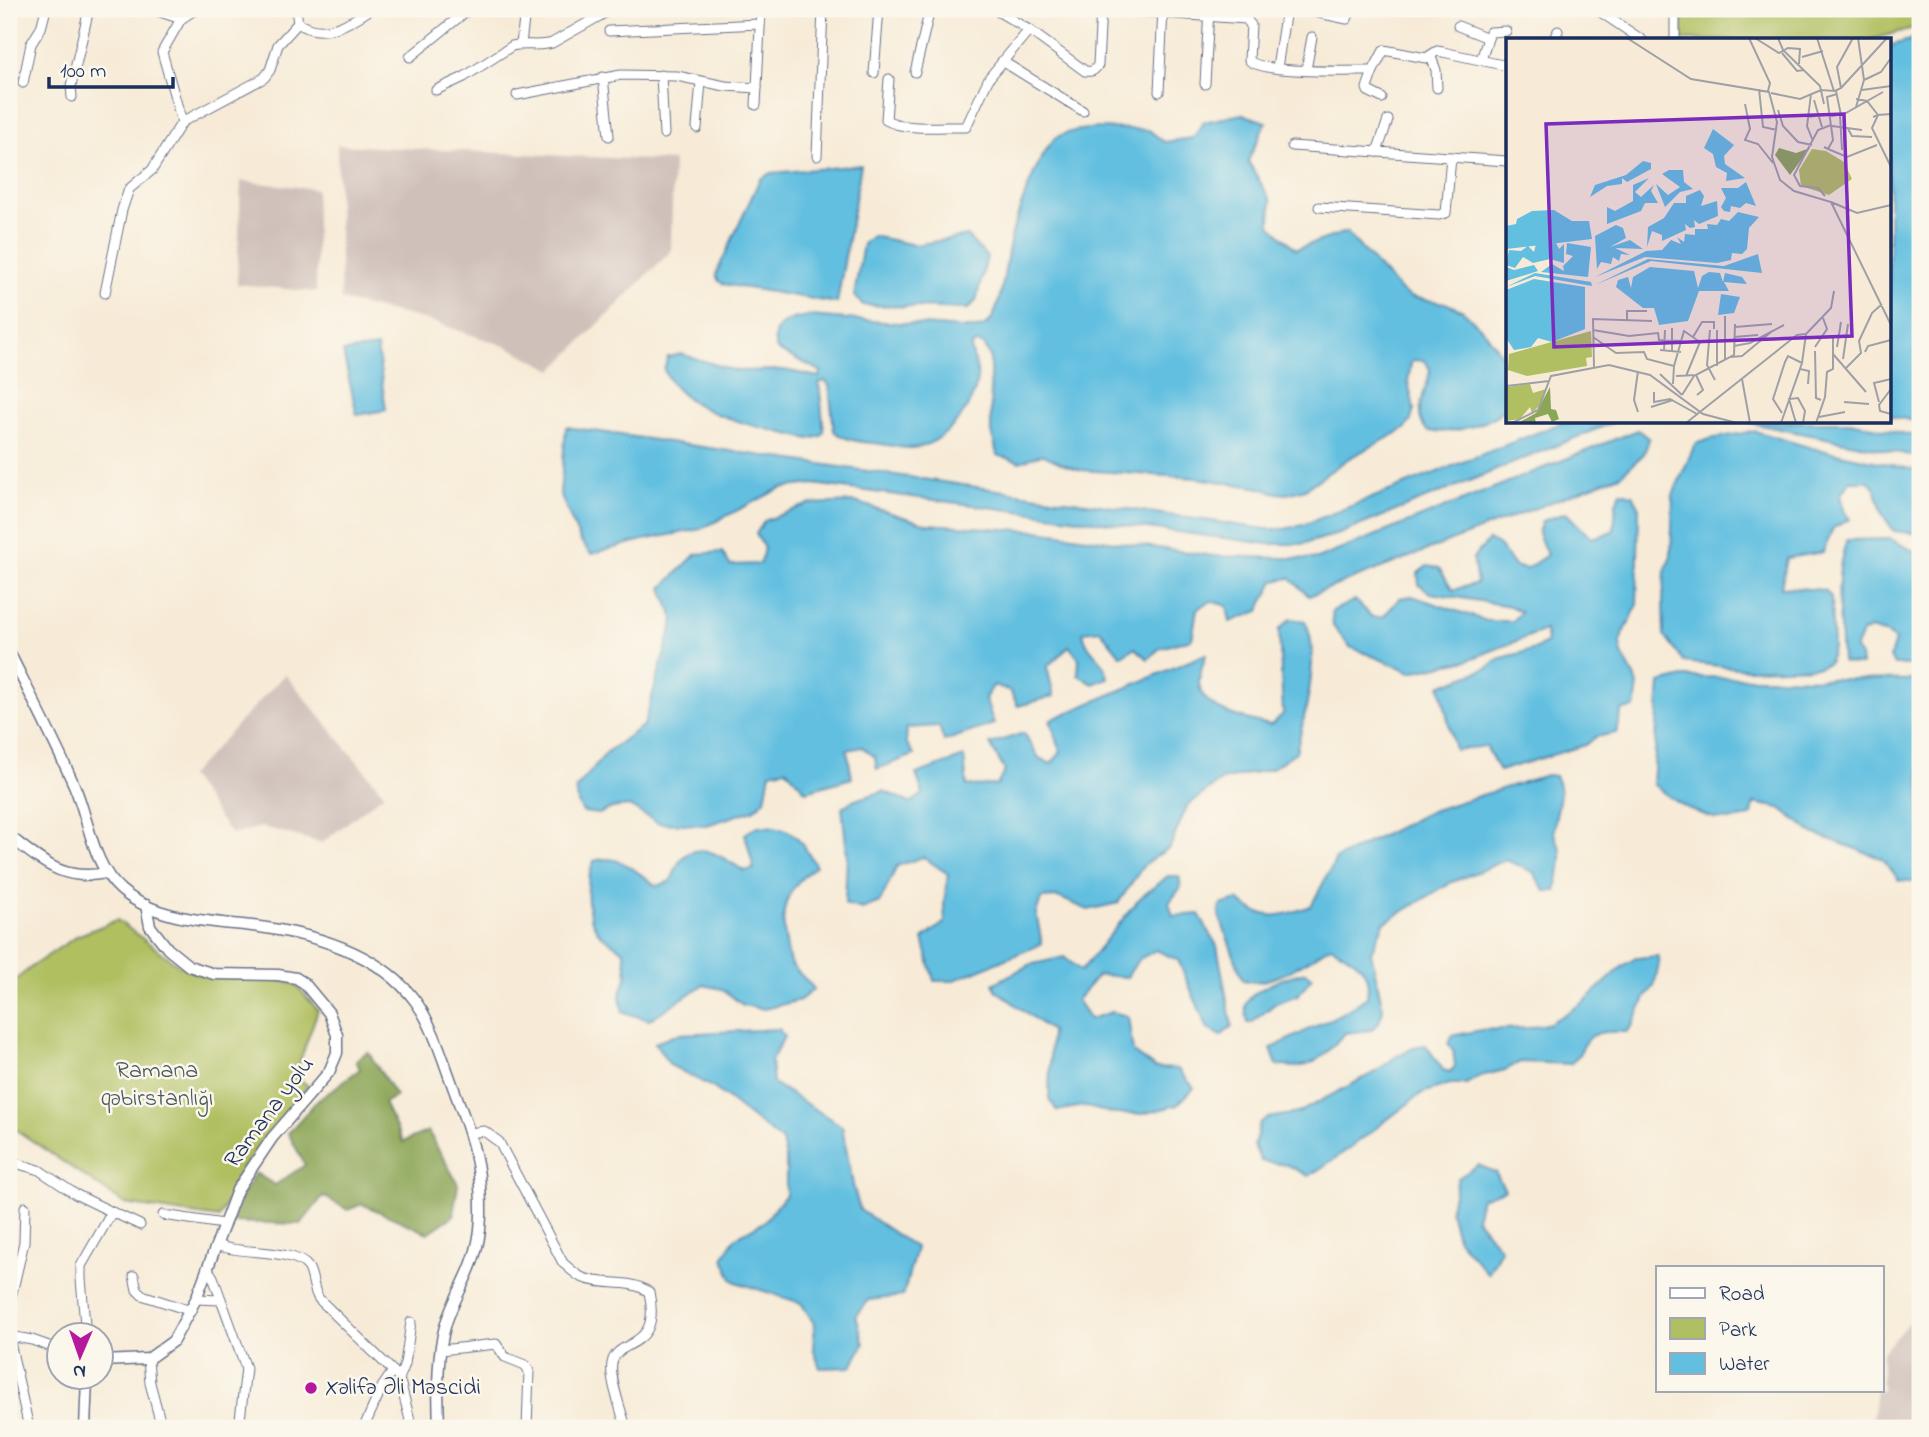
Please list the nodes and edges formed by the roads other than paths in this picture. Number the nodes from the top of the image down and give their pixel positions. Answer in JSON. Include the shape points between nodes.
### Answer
{"nodes":[{"id":1,"x":46,"y":9,"type":"edge"},
{"id":2,"x":89,"y":9,"type":"edge"},
{"id":3,"x":151,"y":9,"type":"edge"},
{"id":4,"x":196,"y":9,"type":"edge"},
{"id":5,"x":296,"y":9,"type":"edge"},
{"id":6,"x":371,"y":9,"type":"edge"},
{"id":7,"x":469,"y":9,"type":"edge"},
{"id":8,"x":516,"y":9,"type":"edge"},
{"id":9,"x":539,"y":9,"type":"edge"},
{"id":10,"x":612,"y":9,"type":"edge"},
{"id":11,"x":761,"y":9,"type":"edge"},
{"id":12,"x":823,"y":9,"type":"edge"},
{"id":13,"x":879,"y":9,"type":"edge"},
{"id":14,"x":930,"y":9,"type":"edge"},
{"id":15,"x":994,"y":9,"type":"edge"},
{"id":16,"x":1102,"y":9,"type":"edge"},
{"id":17,"x":1286,"y":9,"type":"edge"},
{"id":18,"x":1351,"y":9,"type":"edge"},
{"id":19,"x":1596,"y":9,"type":"edge"},
{"id":20,"x":1675,"y":9,"type":"edge"},
{"id":21,"x":1163,"y":11,"type":"edge"},
{"id":22,"x":1209,"y":12,"type":"edge"},
{"id":23,"x":1314,"y":12,"type":"dead end"},
{"id":24,"x":181,"y":19,"type":"junction"},
{"id":25,"x":524,"y":19,"type":"junction"},
{"id":26,"x":298,"y":23,"type":"junction"},
{"id":27,"x":760,"y":24,"type":"junction"},
{"id":28,"x":1458,"y":26,"type":"dead end"},
{"id":29,"x":1029,"y":30,"type":"junction"},
{"id":30,"x":609,"y":31,"type":"dead end"},
{"id":31,"x":1506,"y":31,"type":"dead end"},
{"id":32,"x":1312,"y":37,"type":"dead end"},
{"id":33,"x":1488,"y":38,"type":"junction"},
{"id":34,"x":1639,"y":38,"type":"edge"},
{"id":35,"x":1675,"y":38,"type":"edge"},
{"id":36,"x":521,"y":44,"type":"junction"},
{"id":37,"x":410,"y":57,"type":"dead end"},
{"id":38,"x":1431,"y":57,"type":"junction"},
{"id":39,"x":1481,"y":60,"type":"junction"},
{"id":40,"x":1002,"y":61,"type":"junction"},
{"id":41,"x":1506,"y":66,"type":"edge"},
{"id":42,"x":1277,"y":68,"type":"junction"},
{"id":43,"x":1306,"y":70,"type":"junction"},
{"id":44,"x":1373,"y":71,"type":"junction"},
{"id":45,"x":915,"y":72,"type":"dead end"},
{"id":46,"x":874,"y":73,"type":"dead end"},
{"id":47,"x":661,"y":75,"type":"junction"},
{"id":48,"x":603,"y":77,"type":"junction"},
{"id":49,"x":889,"y":79,"type":"dead end"},
{"id":50,"x":701,"y":82,"type":"junction"},
{"id":51,"x":23,"y":83,"type":"dead end"},
{"id":52,"x":1205,"y":84,"type":"dead end"},
{"id":53,"x":757,"y":88,"type":"junction"},
{"id":54,"x":1437,"y":88,"type":"dead end"},
{"id":55,"x":436,"y":90,"type":"dead end"},
{"id":56,"x":1159,"y":92,"type":"dead end"},
{"id":57,"x":517,"y":95,"type":"dead end"},
{"id":58,"x":72,"y":97,"type":"dead end"},
{"id":59,"x":1381,"y":98,"type":"dead end"},
{"id":60,"x":756,"y":105,"type":"dead end"},
{"id":61,"x":1083,"y":111,"type":"dead end"},
{"id":62,"x":1388,"y":120,"type":"dead end"},
{"id":63,"x":182,"y":122,"type":"junction"},
{"id":64,"x":697,"y":128,"type":"dead end"},
{"id":65,"x":664,"y":134,"type":"dead end"},
{"id":66,"x":609,"y":136,"type":"dead end"},
{"id":67,"x":1292,"y":146,"type":"dead end"},
{"id":68,"x":1377,"y":152,"type":"junction"},
{"id":69,"x":817,"y":156,"type":"dead end"},
{"id":70,"x":1451,"y":157,"type":"junction"},
{"id":71,"x":1506,"y":161,"type":"edge"},
{"id":72,"x":1318,"y":207,"type":"dead end"},
{"id":73,"x":105,"y":293,"type":"dead end"},
{"id":74,"x":9,"y":652,"type":"edge"},
{"id":75,"x":9,"y":836,"type":"edge"},
{"id":76,"x":106,"y":873,"type":"junction"},
{"id":77,"x":146,"y":905,"type":"junction"},
{"id":78,"x":470,"y":1133,"type":"junction"},
{"id":79,"x":9,"y":1161,"type":"edge"},
{"id":80,"x":25,"y":1207,"type":"dead end"},
{"id":81,"x":112,"y":1212,"type":"junction"},
{"id":82,"x":163,"y":1216,"type":"dead end"},
{"id":83,"x":223,"y":1224,"type":"junction"},
{"id":84,"x":139,"y":1225,"type":"dead end"},
{"id":85,"x":216,"y":1245,"type":"junction"},
{"id":86,"x":207,"y":1268,"type":"junction"},
{"id":87,"x":134,"y":1276,"type":"dead end"},
{"id":88,"x":196,"y":1300,"type":"junction"},
{"id":89,"x":221,"y":1300,"type":"junction"},
{"id":90,"x":9,"y":1306,"type":"edge"},
{"id":91,"x":191,"y":1311,"type":"junction"},
{"id":92,"x":85,"y":1322,"type":"edge"},
{"id":93,"x":411,"y":1322,"type":"dead end"},
{"id":94,"x":9,"y":1337,"type":"edge"},
{"id":95,"x":46,"y":1345,"type":"edge"},
{"id":96,"x":441,"y":1350,"type":"junction"},
{"id":97,"x":148,"y":1359,"type":"junction"},
{"id":98,"x":116,"y":1360,"type":"edge"},
{"id":99,"x":396,"y":1375,"type":"junction"},
{"id":100,"x":86,"y":1392,"type":"edge"},
{"id":101,"x":364,"y":1427,"type":"edge"},
{"id":102,"x":29,"y":1428,"type":"edge"},
{"id":103,"x":85,"y":1428,"type":"edge"},
{"id":104,"x":162,"y":1428,"type":"edge"},
{"id":105,"x":196,"y":1428,"type":"edge"},
{"id":106,"x":239,"y":1428,"type":"edge"},
{"id":107,"x":412,"y":1428,"type":"edge"},
{"id":108,"x":439,"y":1428,"type":"edge"},
{"id":109,"x":527,"y":1428,"type":"edge"},
{"id":110,"x":626,"y":1428,"type":"edge"}],
"edges":[{"from":1,"to":51,"type":"street","via":[[31,44]]},
{"from":2,"to":58,"type":"street"},
{"from":3,"to":24,"type":"street"},
{"from":4,"to":24,"type":"street"},
{"from":5,"to":26,"type":"street"},
{"from":6,"to":26,"type":"street","via":[[337,28],[313,30]]},
{"from":7,"to":37,"type":"street"},
{"from":8,"to":25,"type":"street"},
{"from":9,"to":25,"type":"street"},
{"from":10,"to":36,"type":"street","via":[[552,43]]},
{"from":11,"to":27,"type":"street"},
{"from":12,"to":69,"type":"street"},
{"from":13,"to":46,"type":"street"},
{"from":14,"to":45,"type":"street"},
{"from":15,"to":29,"type":"street"},
{"from":16,"to":21,"type":"street"},
{"from":16,"to":29,"type":"street","via":[[1098,65],[1090,72]]},
{"from":17,"to":42,"type":"street"},
{"from":18,"to":23,"type":"street","via":[[1347,19]]},
{"from":19,"to":34,"type":"street"},
{"from":20,"to":35,"type":"street"},
{"from":21,"to":22,"type":"street"},
{"from":21,"to":56,"type":"street"},
{"from":22,"to":42,"type":"street","via":[[1249,21],[1250,63]]},
{"from":22,"to":52,"type":"street"},
{"from":24,"to":63,"type":"street","via":[[162,52]]},
{"from":25,"to":36,"type":"street"},
{"from":26,"to":63,"type":"street","via":[[278,45],[264,78]]},
{"from":27,"to":30,"type":"street"},
{"from":27,"to":53,"type":"street"},
{"from":28,"to":33,"type":"street"},
{"from":29,"to":40,"type":"street"},
{"from":31,"to":33,"type":"street","via":[[1490,32]]},
{"from":32,"to":43,"type":"street"},
{"from":33,"to":39,"type":"street"},
{"from":36,"to":55,"type":"street"},
{"from":38,"to":39,"type":"street","via":[[1437,51]]},
{"from":38,"to":44,"type":"street","via":[[1384,50]]},
{"from":38,"to":54,"type":"street"},
{"from":39,"to":41,"type":"street"},
{"from":40,"to":49,"type":"street","via":[[981,91],[966,127],[888,123]]},
{"from":40,"to":61,"type":"street"},
{"from":42,"to":43,"type":"street"},
{"from":43,"to":44,"type":"street"},
{"from":44,"to":59,"type":"street","via":[[1367,88]]},
{"from":47,"to":48,"type":"street"},
{"from":47,"to":50,"type":"street"},
{"from":47,"to":65,"type":"street"},
{"from":48,"to":57,"type":"street"},
{"from":48,"to":66,"type":"street"},
{"from":50,"to":53,"type":"street"},
{"from":50,"to":64,"type":"street"},
{"from":53,"to":60,"type":"street"},
{"from":62,"to":68,"type":"street"},
{"from":63,"to":73,"type":"street","via":[[161,158],[125,198]]},
{"from":67,"to":68,"type":"street"},
{"from":68,"to":70,"type":"street"},
{"from":70,"to":71,"type":"street"},
{"from":70,"to":72,"type":"street","via":[[1446,213]]},
{"from":74,"to":76,"type":"street","via":[[75,787]]},
{"from":75,"to":76,"type":"street","via":[[60,871],[78,876]]},
{"from":76,"to":77,"type":"street","via":[[121,891]]},
{"from":77,"to":78,"type":"street","via":[[191,919],[314,937],[384,971],[409,994],[428,1023]]},
{"from":77,"to":83,"type":"street","name":"Ramana yolu","via":[[150,926],[177,957],[214,974],[296,978],[329,1013],[337,1035],[337,1054],[329,1072],[256,1159]]},
{"from":78,"to":96,"type":"street","via":[[479,1177],[480,1230],[473,1261],[446,1323]]},
{"from":78,"to":110,"type":"street","via":[[484,1132],[499,1142],[563,1263],[579,1277],[641,1286],[649,1292],[650,1325],[643,1338],[612,1361]]},
{"from":79,"to":81,"type":"street","via":[[39,1170]]},
{"from":80,"to":90,"type":"street","via":[[23,1242]]},
{"from":81,"to":84,"type":"street"},
{"from":81,"to":92,"type":"street","via":[[82,1266]]},
{"from":82,"to":83,"type":"street"},
{"from":83,"to":85,"type":"street","name":"Ramana yolu"},
{"from":85,"to":86,"type":"street","name":"Ramana yolu"},
{"from":85,"to":99,"type":"street","via":[[302,1261],[319,1299]]},
{"from":86,"to":88,"type":"street","name":"Ramana yolu"},
{"from":86,"to":89,"type":"street"},
{"from":87,"to":91,"type":"street","via":[[142,1295]]},
{"from":88,"to":89,"type":"street"},
{"from":88,"to":91,"type":"street","name":"Ramana yolu"},
{"from":89,"to":106,"type":"street","via":[[246,1368]]},
{"from":91,"to":97,"type":"street","name":"Ramana yolu","via":[[173,1341]]},
{"from":93,"to":99,"type":"street","via":[[405,1364]]},
{"from":94,"to":95,"type":"street"},
{"from":94,"to":102,"type":"street"},
{"from":96,"to":108,"type":"street"},
{"from":96,"to":109,"type":"street","via":[[496,1344],[505,1357],[525,1365],[529,1371]]},
{"from":97,"to":98,"type":"street"},
{"from":97,"to":104,"type":"street"},
{"from":99,"to":101,"type":"street","via":[[382,1387]]},
{"from":99,"to":107,"type":"street"},
{"from":100,"to":103,"type":"street"},
{"from":105,"to":106,"type":"street"}]}
